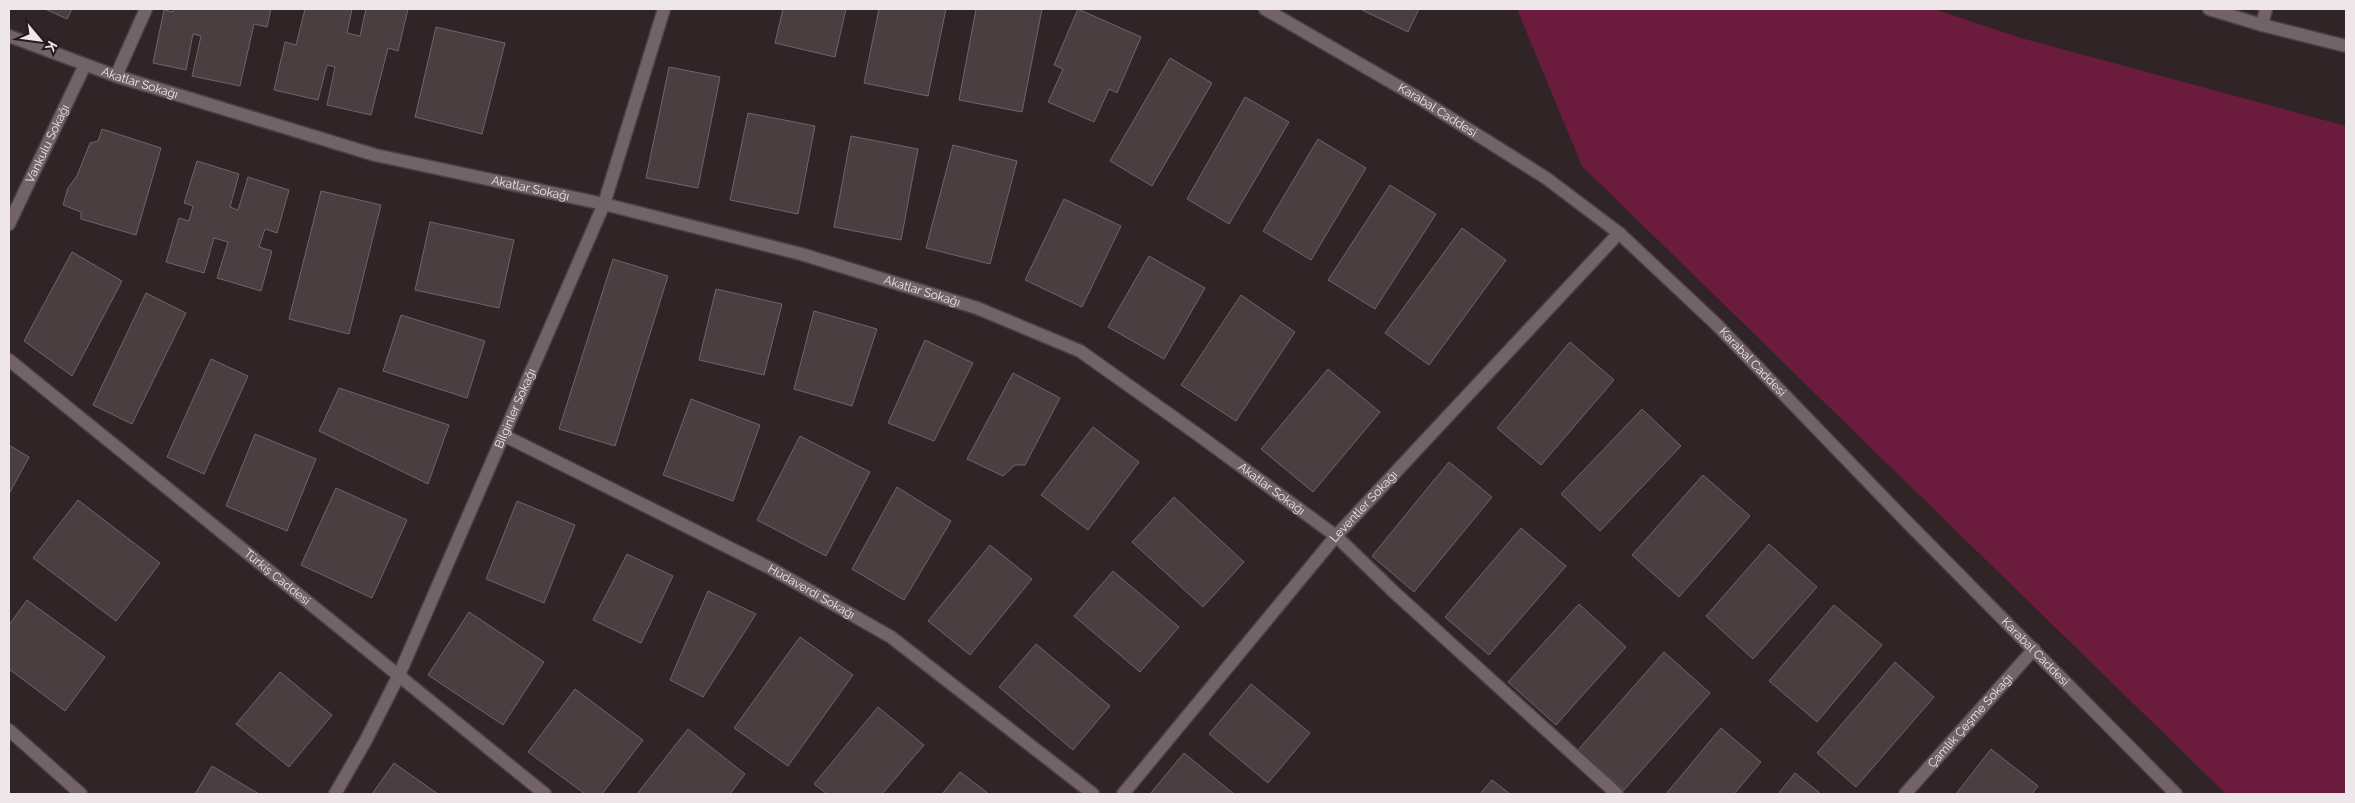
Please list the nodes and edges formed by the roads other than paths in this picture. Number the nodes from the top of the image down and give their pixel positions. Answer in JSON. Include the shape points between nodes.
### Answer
{"nodes":[{"id":1,"x":146,"y":9,"type":"edge"},
{"id":2,"x":664,"y":9,"type":"edge"},
{"id":3,"x":1266,"y":9,"type":"edge"},
{"id":4,"x":2209,"y":9,"type":"edge"},
{"id":5,"x":2266,"y":9,"type":"edge"},
{"id":6,"x":2262,"y":25,"type":"junction"},
{"id":7,"x":9,"y":36,"type":"edge"},
{"id":8,"x":2346,"y":46,"type":"edge"},
{"id":9,"x":85,"y":65,"type":"junction"},
{"id":10,"x":116,"y":76,"type":"junction"},
{"id":11,"x":604,"y":204,"type":"junction"},
{"id":12,"x":9,"y":224,"type":"edge"},
{"id":13,"x":1619,"y":233,"type":"junction"},
{"id":14,"x":9,"y":360,"type":"edge"},
{"id":15,"x":503,"y":435,"type":"junction"},
{"id":16,"x":1336,"y":536,"type":"junction"},
{"id":17,"x":2034,"y":649,"type":"junction"},
{"id":18,"x":399,"y":675,"type":"junction"},
{"id":19,"x":9,"y":730,"type":"edge"},
{"id":20,"x":81,"y":794,"type":"edge"},
{"id":21,"x":335,"y":794,"type":"edge"},
{"id":22,"x":545,"y":794,"type":"edge"},
{"id":23,"x":1093,"y":794,"type":"edge"},
{"id":24,"x":1124,"y":794,"type":"edge"},
{"id":25,"x":1617,"y":794,"type":"edge"},
{"id":26,"x":1905,"y":794,"type":"edge"},
{"id":27,"x":2176,"y":794,"type":"edge"}],
"edges":[{"from":1,"to":10,"type":"street"},
{"from":2,"to":11,"type":"street","name":"Bilginler Sokağı"},
{"from":3,"to":13,"type":"street","name":"Karabal Caddesi","via":[[1417,96],[1546,178]]},
{"from":4,"to":6,"type":"street"},
{"from":5,"to":6,"type":"street"},
{"from":6,"to":8,"type":"street"},
{"from":7,"to":9,"type":"street","name":"Akatlar Sokağı"},
{"from":9,"to":10,"type":"street","name":"Akatlar Sokağı"},
{"from":9,"to":12,"type":"street","name":"Vankulu Sokağı"},
{"from":10,"to":11,"type":"street","name":"Akatlar Sokağı","via":[[375,155]]},
{"from":11,"to":15,"type":"street","name":"Bilginler Sokağı"},
{"from":11,"to":16,"type":"street","name":"Akatlar Sokağı","via":[[802,254],[903,285],[977,308],[1080,351]]},
{"from":13,"to":16,"type":"street","name":"Leventler Sokağı"},
{"from":13,"to":17,"type":"street","name":"Karabal Caddesi","via":[[1716,324],[1906,522]]},
{"from":14,"to":18,"type":"street","name":"Türkiş Caddesi"},
{"from":15,"to":18,"type":"street","name":"Bilginler Sokağı"},
{"from":15,"to":23,"type":"street","name":"Hüdaverdi Sokağı","via":[[770,568],[891,638]]},
{"from":16,"to":24,"type":"street","name":"Leventler Sokağı"},
{"from":16,"to":25,"type":"street","name":"Akatlar Sokağı"},
{"from":17,"to":26,"type":"street","name":"Çamlık Çeşme Sokağı"},
{"from":17,"to":27,"type":"street","name":"Karabal Caddesi"},
{"from":18,"to":21,"type":"street","name":"Bilginler Sokağı"},
{"from":18,"to":22,"type":"street","name":"Türkiş Caddesi"},
{"from":19,"to":20,"type":"street"}]}
